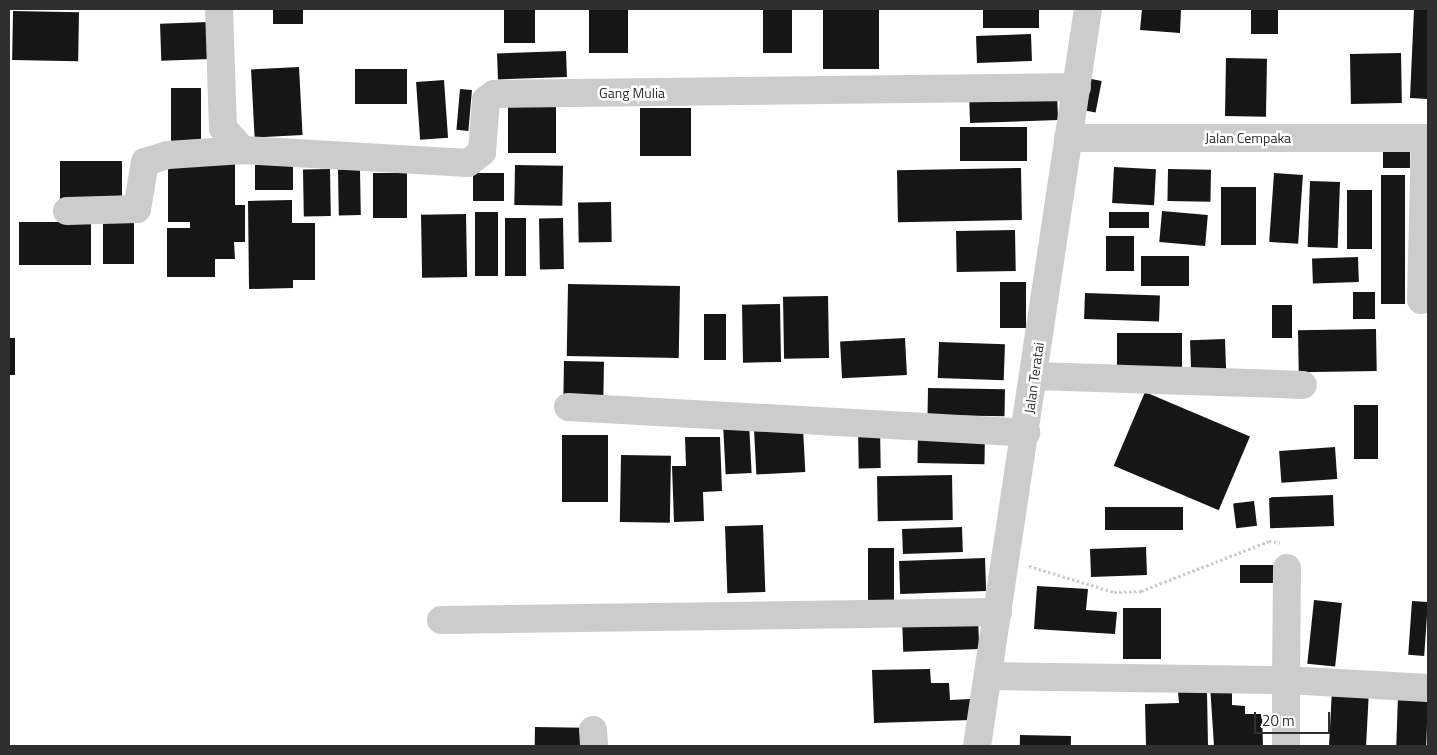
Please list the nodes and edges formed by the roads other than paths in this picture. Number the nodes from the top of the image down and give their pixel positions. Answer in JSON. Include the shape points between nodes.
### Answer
{"nodes":[{"id":1,"x":218,"y":9,"type":"edge"},
{"id":2,"x":1088,"y":9,"type":"edge"},
{"id":3,"x":1077,"y":87,"type":"junction"},
{"id":4,"x":1068,"y":138,"type":"junction"},
{"id":5,"x":1426,"y":138,"type":"edge"},
{"id":6,"x":243,"y":150,"type":"junction"},
{"id":7,"x":67,"y":211,"type":"dead end"},
{"id":8,"x":1421,"y":300,"type":"dead end"},
{"id":9,"x":1035,"y":376,"type":"junction"},
{"id":10,"x":1303,"y":385,"type":"dead end"},
{"id":11,"x":568,"y":408,"type":"dead end"},
{"id":12,"x":1026,"y":433,"type":"junction"},
{"id":13,"x":1287,"y":568,"type":"road end"},
{"id":14,"x":998,"y":612,"type":"junction"},
{"id":15,"x":441,"y":620,"type":"dead end"},
{"id":16,"x":988,"y":676,"type":"junction"},
{"id":17,"x":1286,"y":680,"type":"junction"},
{"id":18,"x":1428,"y":688,"type":"edge"},
{"id":19,"x":978,"y":746,"type":"edge"},
{"id":20,"x":1286,"y":746,"type":"edge"}],
"edges":[{"from":1,"to":6,"type":"street","via":[[223,128]]},
{"from":2,"to":3,"type":"street","name":"Jalan Teratai"},
{"from":3,"to":4,"type":"street","name":"Jalan Teratai"},
{"from":3,"to":6,"type":"street","name":"Gang Mulia","via":[[494,94],[486,100],[482,152],[468,163]]},
{"from":4,"to":5,"type":"street","name":"Jalan Cempaka"},
{"from":4,"to":9,"type":"street","name":"Jalan Teratai"},
{"from":5,"to":8,"type":"street"},
{"from":6,"to":7,"type":"street","name":"Gang Mulia","via":[[168,155],[145,162],[137,209]]},
{"from":9,"to":10,"type":"street"},
{"from":9,"to":12,"type":"street","name":"Jalan Teratai"},
{"from":11,"to":12,"type":"street"},
{"from":12,"to":14,"type":"street","name":"Jalan Teratai"},
{"from":13,"to":17,"type":"street"},
{"from":14,"to":15,"type":"street"},
{"from":14,"to":16,"type":"street","name":"Jalan Teratai"},
{"from":16,"to":17,"type":"street"},
{"from":16,"to":19,"type":"street","name":"Jalan Teratai"},
{"from":17,"to":18,"type":"street"},
{"from":17,"to":20,"type":"street"}]}
